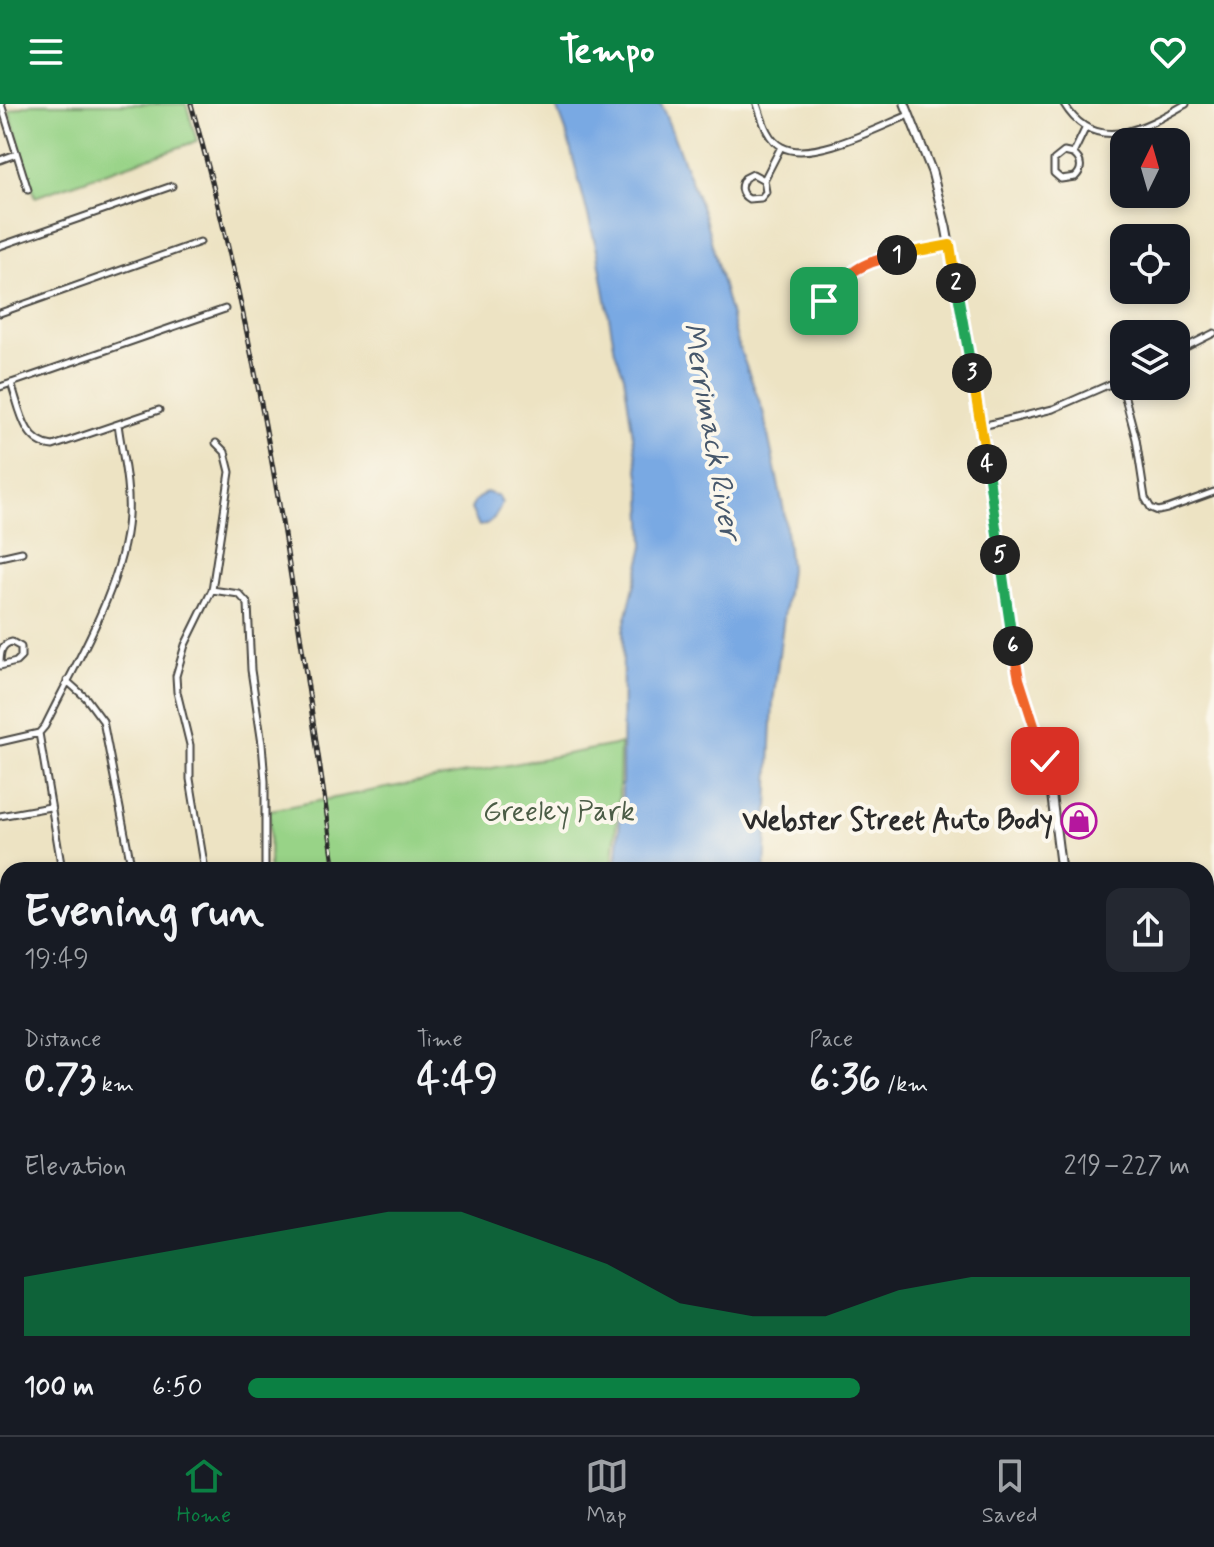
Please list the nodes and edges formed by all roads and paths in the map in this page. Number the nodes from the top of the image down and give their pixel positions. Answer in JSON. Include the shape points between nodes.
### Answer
{"nodes":[{"id":1,"x":1,"y":104,"type":"edge"},
{"id":2,"x":757,"y":104,"type":"edge"},
{"id":3,"x":905,"y":104,"type":"edge"},
{"id":4,"x":1064,"y":104,"type":"edge"},
{"id":5,"x":1186,"y":104,"type":"edge"},
{"id":6,"x":909,"y":115,"type":"junction"},
{"id":7,"x":1086,"y":127,"type":"junction"},
{"id":8,"x":781,"y":147,"type":"junction"},
{"id":9,"x":16,"y":154,"type":"junction"},
{"id":10,"x":1073,"y":154,"type":"junction"},
{"id":11,"x":0,"y":160,"type":"edge"},
{"id":12,"x":764,"y":180,"type":"junction"},
{"id":13,"x":172,"y":186,"type":"dead end"},
{"id":14,"x":28,"y":190,"type":"dead end"},
{"id":15,"x":200,"y":242,"type":"dead end"},
{"id":16,"x":950,"y":245,"type":"junction"},
{"id":17,"x":0,"y":246,"type":"edge"},
{"id":18,"x":828,"y":302,"type":"junction"},
{"id":19,"x":225,"y":309,"type":"dead end"},
{"id":20,"x":0,"y":313,"type":"edge"},
{"id":21,"x":1214,"y":333,"type":"edge"},
{"id":22,"x":1190,"y":345,"type":"edge"},
{"id":23,"x":11,"y":383,"type":"junction"},
{"id":24,"x":1110,"y":383,"type":"edge"},
{"id":25,"x":0,"y":387,"type":"edge"},
{"id":26,"x":1127,"y":400,"type":"edge"},
{"id":27,"x":159,"y":410,"type":"dead end"},
{"id":28,"x":118,"y":424,"type":"junction"},
{"id":29,"x":982,"y":426,"type":"junction"},
{"id":30,"x":216,"y":443,"type":"dead end"},
{"id":31,"x":1214,"y":492,"type":"edge"},
{"id":32,"x":22,"y":552,"type":"dead end"},
{"id":33,"x":0,"y":557,"type":"edge"},
{"id":34,"x":212,"y":590,"type":"junction"},
{"id":35,"x":0,"y":666,"type":"edge"},
{"id":36,"x":67,"y":681,"type":"junction"},
{"id":37,"x":39,"y":733,"type":"junction"},
{"id":38,"x":0,"y":742,"type":"edge"},
{"id":39,"x":50,"y":807,"type":"junction"},
{"id":40,"x":0,"y":816,"type":"edge"},
{"id":41,"x":60,"y":862,"type":"edge"},
{"id":42,"x":130,"y":862,"type":"edge"},
{"id":43,"x":204,"y":862,"type":"edge"},
{"id":44,"x":265,"y":862,"type":"edge"},
{"id":45,"x":1060,"y":862,"type":"edge"}],
"edges":[{"from":1,"to":9,"type":"street"},
{"from":2,"to":8,"type":"street","via":[[768,132]]},
{"from":3,"to":6,"type":"main road"},
{"from":4,"to":7,"type":"street"},
{"from":5,"to":7,"type":"street","via":[[1133,132]]},
{"from":6,"to":8,"type":"street","via":[[821,148]]},
{"from":6,"to":16,"type":"main road","via":[[932,172]]},
{"from":7,"to":10,"type":"street"},
{"from":8,"to":12,"type":"street"},
{"from":9,"to":11,"type":"street"},
{"from":9,"to":14,"type":"street"},
{"from":10,"to":10,"type":"street","via":[[1080,160],[1078,174],[1061,179],[1054,173],[1054,160],[1064,152]]},
{"from":12,"to":12,"type":"street","via":[[748,175],[743,194],[761,198],[767,188]]},
{"from":13,"to":17,"type":"street"},
{"from":15,"to":20,"type":"street"},
{"from":16,"to":18,"type":"street","via":[[864,265],[846,276]]},
{"from":16,"to":29,"type":"main road"},
{"from":18,"to":18,"type":"street","via":[[811,309],[818,326],[827,327],[836,317]]},
{"from":19,"to":23,"type":"street"},
{"from":21,"to":22,"type":"street"},
{"from":23,"to":25,"type":"street"},
{"from":23,"to":28,"type":"street","via":[[30,437],[41,445],[53,446]]},
{"from":24,"to":29,"type":"street","via":[[1053,409]]},
{"from":26,"to":31,"type":"street","via":[[1145,498],[1153,510]]},
{"from":27,"to":28,"type":"street"},
{"from":28,"to":36,"type":"street","via":[[128,498],[124,541],[94,626]]},
{"from":29,"to":45,"type":"main road","via":[[1014,658],[1050,782]]},
{"from":30,"to":34,"type":"street","via":[[225,452],[230,472]]},
{"from":32,"to":33,"type":"street"},
{"from":34,"to":43,"type":"street","via":[[176,676]]},
{"from":34,"to":44,"type":"street","via":[[239,594],[248,604],[262,744]]},
{"from":35,"to":35,"type":"street","via":[[19,660],[18,645],[3,646]]},
{"from":36,"to":37,"type":"street"},
{"from":36,"to":42,"type":"street","via":[[103,721]]},
{"from":37,"to":38,"type":"street"},
{"from":37,"to":39,"type":"street"},
{"from":39,"to":40,"type":"street"},
{"from":39,"to":41,"type":"street"}]}
